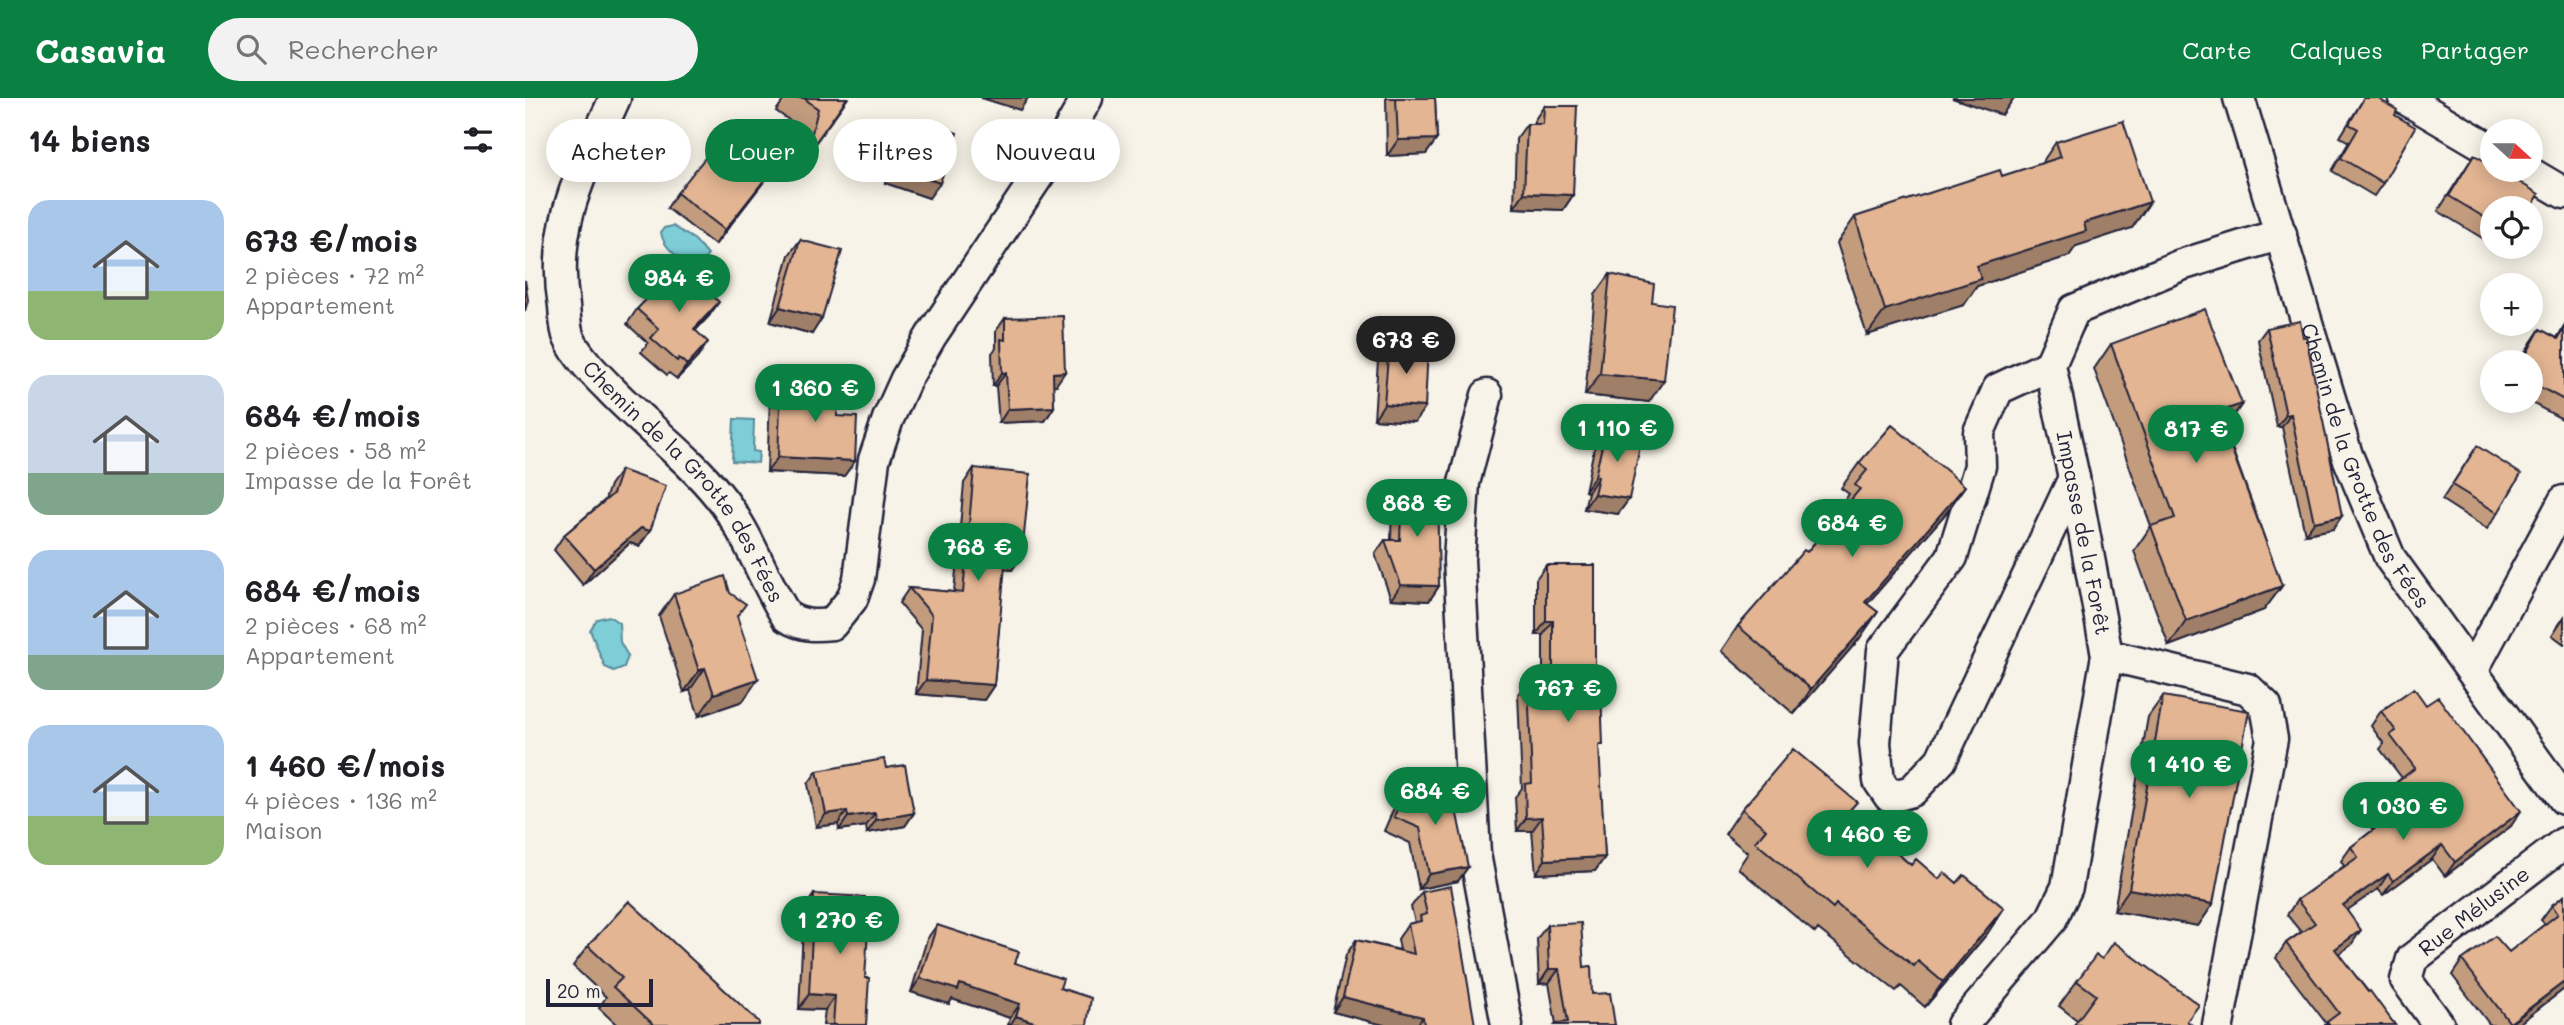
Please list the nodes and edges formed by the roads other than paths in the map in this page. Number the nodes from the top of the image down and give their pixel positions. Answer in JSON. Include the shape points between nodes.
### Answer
{"nodes":[{"id":1,"x":615,"y":98,"type":"edge"},
{"id":2,"x":1087,"y":98,"type":"edge"},
{"id":3,"x":2239,"y":98,"type":"edge"},
{"id":4,"x":2404,"y":98,"type":"edge"},
{"id":5,"x":2480,"y":143,"type":"edge"},
{"id":6,"x":2543,"y":181,"type":"edge"},
{"id":7,"x":2564,"y":193,"type":"edge"},
{"id":8,"x":2281,"y":234,"type":"junction"},
{"id":9,"x":2050,"y":365,"type":"junction"},
{"id":10,"x":1486,"y":395,"type":"dead end"},
{"id":11,"x":2074,"y":478,"type":"junction"},
{"id":12,"x":2564,"y":501,"type":"edge"},
{"id":13,"x":2107,"y":656,"type":"junction"},
{"id":14,"x":2472,"y":671,"type":"junction"},
{"id":15,"x":2564,"y":799,"type":"edge"},
{"id":16,"x":2564,"y":843,"type":"edge"},
{"id":17,"x":1507,"y":1025,"type":"edge"},
{"id":18,"x":1962,"y":1025,"type":"edge"},
{"id":19,"x":2218,"y":1025,"type":"edge"},
{"id":20,"x":2439,"y":1025,"type":"edge"}],
"edges":[{"from":1,"to":2,"type":"street","name":"Chemin de la Grotte des Fées","via":[[570,199],[560,255],[569,337],[608,388],[720,497],[787,617],[817,626],[832,624],[852,599],[859,579],[874,460],[906,379]]},
{"from":3,"to":8,"type":"street","name":"Chemin de la Grotte des Fées"},
{"from":4,"to":5,"type":"street"},
{"from":6,"to":7,"type":"street"},
{"from":8,"to":9,"type":"street","via":[[2181,265],[2074,310]]},
{"from":8,"to":14,"type":"street","name":"Chemin de la Grotte des Fées","via":[[2347,454],[2390,558]]},
{"from":9,"to":11,"type":"street","name":"Impasse de la Forêt"},
{"from":9,"to":11,"type":"street","via":[[1998,389],[1979,432],[1980,466],[1952,557],[1882,650],[1875,743],[1879,782],[1890,797],[1912,791],[1941,760]]},
{"from":10,"to":17,"type":"street","via":[[1464,483],[1459,560],[1475,854]]},
{"from":11,"to":13,"type":"street","name":"Impasse de la Forêt"},
{"from":12,"to":14,"type":"street"},
{"from":13,"to":18,"type":"street","via":[[2067,887],[2051,919]]},
{"from":13,"to":19,"type":"street","name":"Impasse de la Forêt","via":[[2248,689],[2266,706],[2272,739]]},
{"from":14,"to":15,"type":"street","name":"Chemin de la Grotte des Fées"},
{"from":16,"to":20,"type":"street","name":"Rue Mélusine","via":[[2412,958],[2406,980]]}]}
